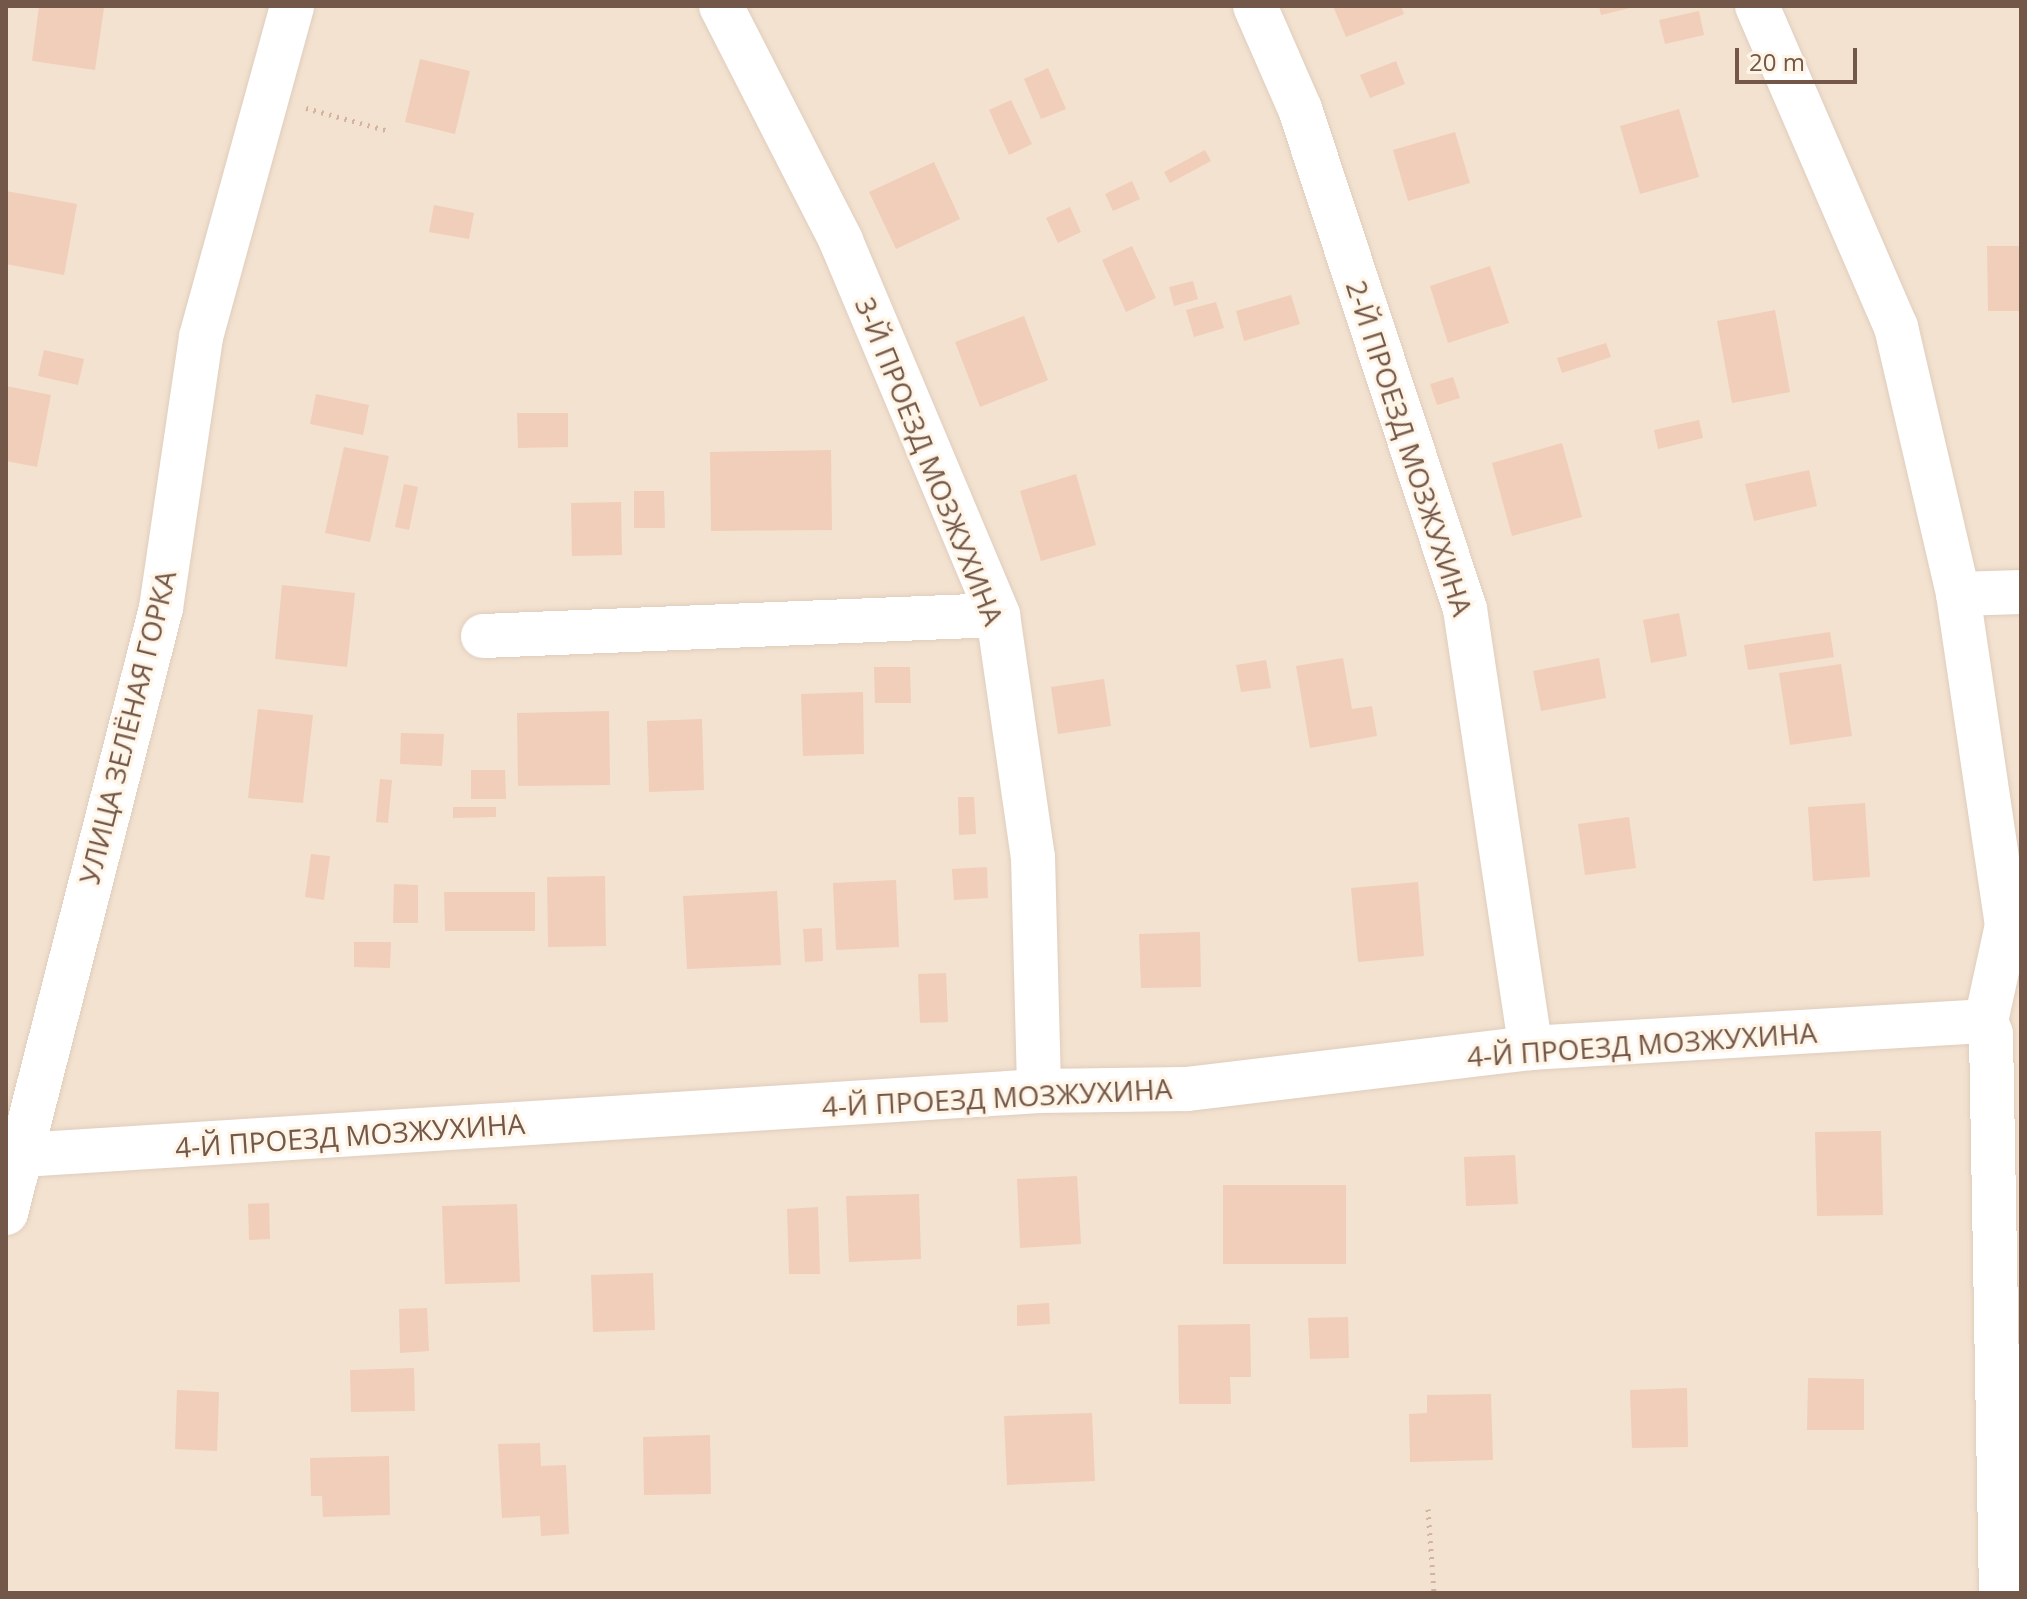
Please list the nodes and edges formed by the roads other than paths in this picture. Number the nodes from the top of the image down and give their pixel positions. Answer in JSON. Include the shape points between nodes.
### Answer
{"nodes":[{"id":1,"x":292,"y":6,"type":"edge"},
{"id":2,"x":721,"y":6,"type":"edge"},
{"id":3,"x":1255,"y":6,"type":"edge"},
{"id":4,"x":1757,"y":6,"type":"edge"},
{"id":5,"x":2021,"y":592,"type":"edge"},
{"id":6,"x":1958,"y":594,"type":"junction"},
{"id":7,"x":998,"y":615,"type":"junction"},
{"id":8,"x":483,"y":636,"type":"dead end"},
{"id":9,"x":1986,"y":1021,"type":"junction"},
{"id":10,"x":1531,"y":1048,"type":"junction"},
{"id":11,"x":1039,"y":1091,"type":"junction"},
{"id":12,"x":12,"y":1156,"type":"edge"},
{"id":13,"x":6,"y":1213,"type":"edge"},
{"id":14,"x":2001,"y":1593,"type":"edge"}],
"edges":[{"from":1,"to":12,"type":"street","name":"УЛИЦА ЗЕЛЁНАЯ ГОРКА","via":[[201,337],[161,608]]},
{"from":2,"to":7,"type":"street","name":"3-Й ПРОЕЗД МОЗЖУХИНА","via":[[841,241]]},
{"from":3,"to":10,"type":"street","name":"2-Й ПРОЕЗД МОЗЖУХИНА","via":[[1300,109],[1465,609]]},
{"from":4,"to":6,"type":"street","via":[[1896,327]]},
{"from":5,"to":6,"type":"street"},
{"from":6,"to":9,"type":"street","via":[[2007,925]]},
{"from":7,"to":8,"type":"street"},
{"from":7,"to":11,"type":"street","name":"3-Й ПРОЕЗД МОЗЖУХИНА","via":[[1033,857]]},
{"from":9,"to":10,"type":"street","name":"4-Й ПРОЕЗД МОЗЖУХИНА"},
{"from":9,"to":14,"type":"street","via":[[1991,1034]]},
{"from":10,"to":11,"type":"street","name":"4-Й ПРОЕЗД МОЗЖУХИНА","via":[[1187,1089]]},
{"from":11,"to":12,"type":"street","name":"4-Й ПРОЕЗД МОЗЖУХИНА"},
{"from":12,"to":13,"type":"street","name":"УЛИЦА ЗЕЛЁНАЯ ГОРКА"}]}
